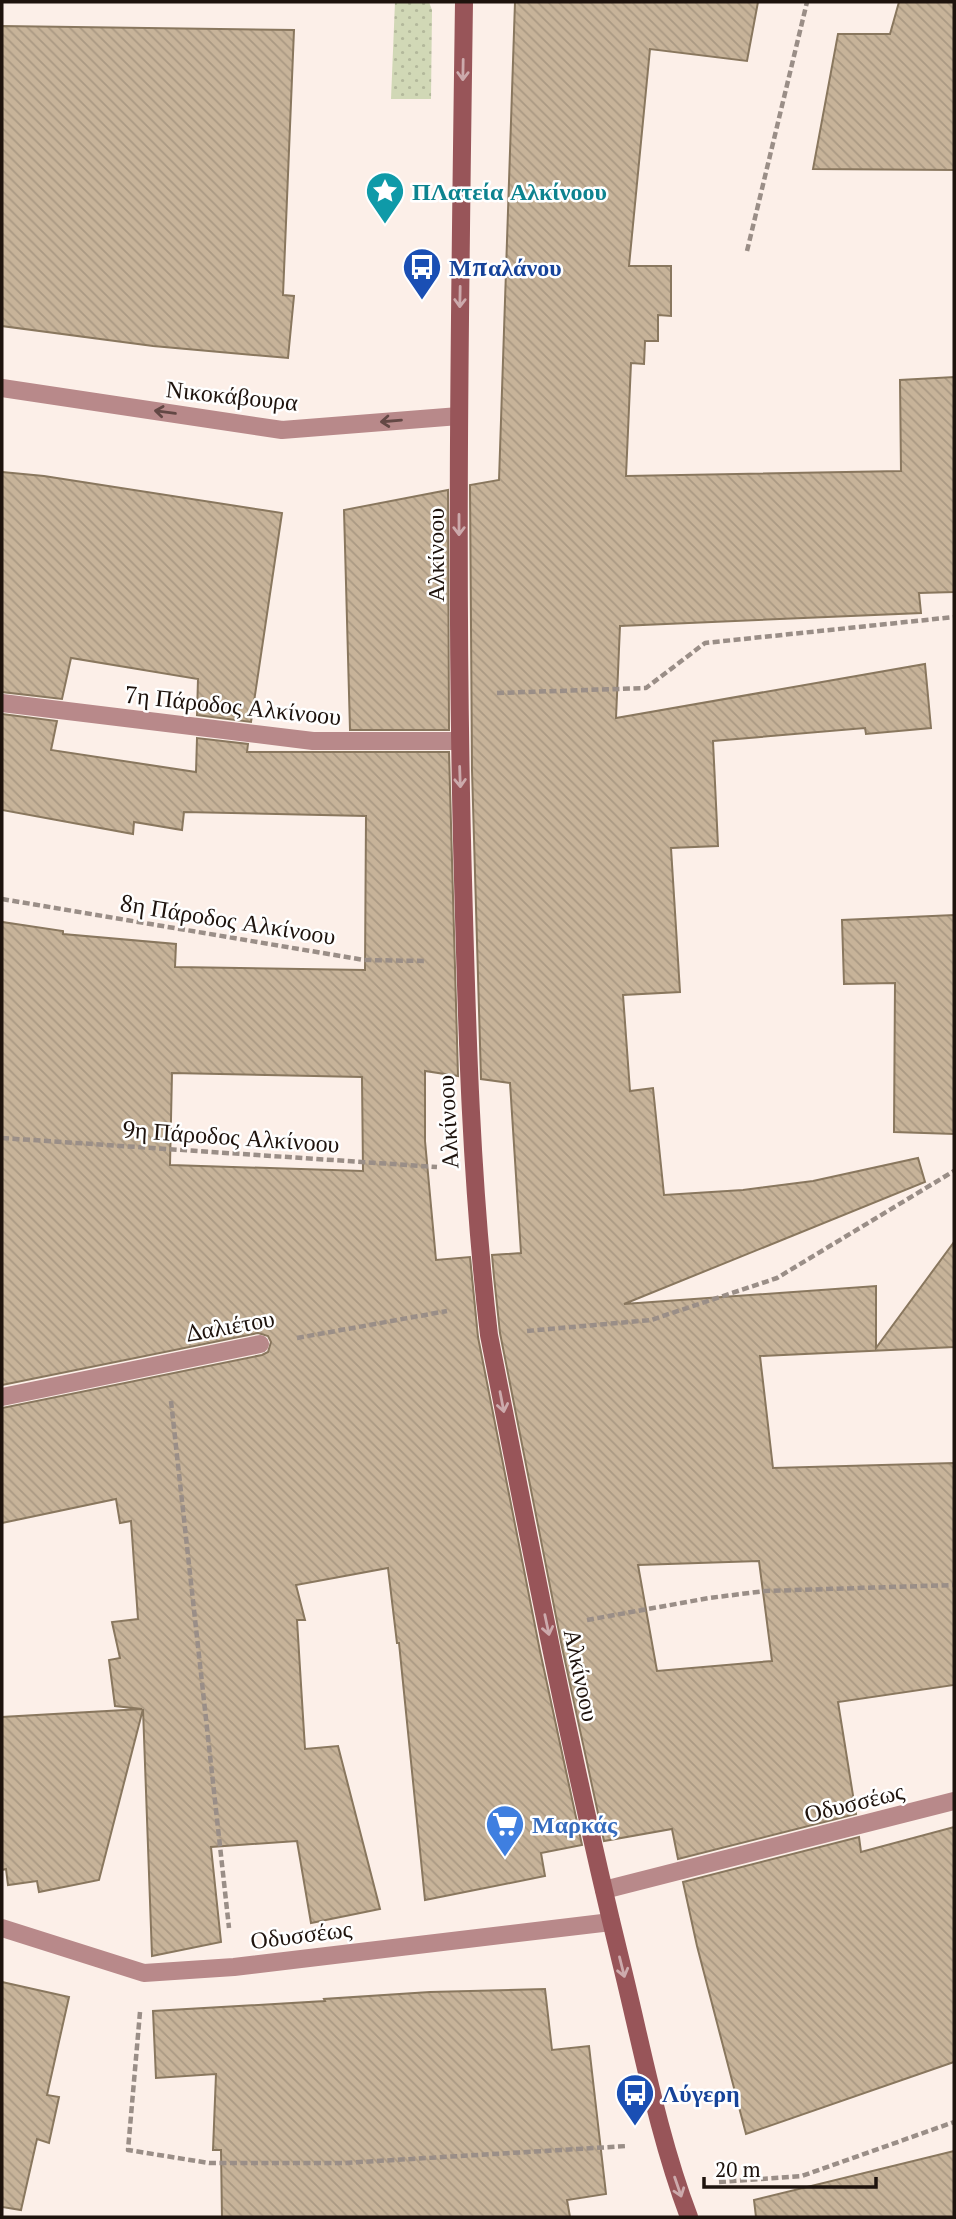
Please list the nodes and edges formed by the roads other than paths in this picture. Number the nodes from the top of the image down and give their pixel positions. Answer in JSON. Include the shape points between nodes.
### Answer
{"nodes":[{"id":1,"x":464,"y":2,"type":"edge"},
{"id":2,"x":2,"y":388,"type":"edge"},
{"id":3,"x":458,"y":416,"type":"junction"},
{"id":4,"x":2,"y":703,"type":"edge"},
{"id":5,"x":459,"y":741,"type":"junction"},
{"id":6,"x":260,"y":1344,"type":"road end"},
{"id":7,"x":2,"y":1396,"type":"edge"},
{"id":8,"x":954,"y":1801,"type":"edge"},
{"id":9,"x":604,"y":1890,"type":"junction"},
{"id":10,"x":611,"y":1922,"type":"junction"},
{"id":11,"x":2,"y":1928,"type":"edge"},
{"id":12,"x":689,"y":2217,"type":"edge"}],
"edges":[{"from":1,"to":3,"type":"street","name":"Αλκίνοου","one_way":true},
{"from":3,"to":2,"type":"street","name":"Νικοκάβουρα","one_way":true,"via":[[282,430]]},
{"from":3,"to":5,"type":"street","name":"Αλκίνοου","one_way":true},
{"from":4,"to":5,"type":"street","name":"7η Πάροδος Αλκίνοου","via":[[313,741]]},
{"from":5,"to":9,"type":"street","name":"Αλκίνοου","one_way":true,"via":[[473,1169],[489,1335]]},
{"from":6,"to":7,"type":"street","name":"Δαλιέτου"},
{"from":8,"to":9,"type":"street","name":"Οδυσσέως"},
{"from":9,"to":10,"type":"street","name":"Αλκίνοου"},
{"from":10,"to":11,"type":"street","name":"Οδυσσέως","via":[[234,1967],[144,1973]]},
{"from":10,"to":12,"type":"street","name":"Αλκίνοου","one_way":true,"via":[[665,2144]]}]}
